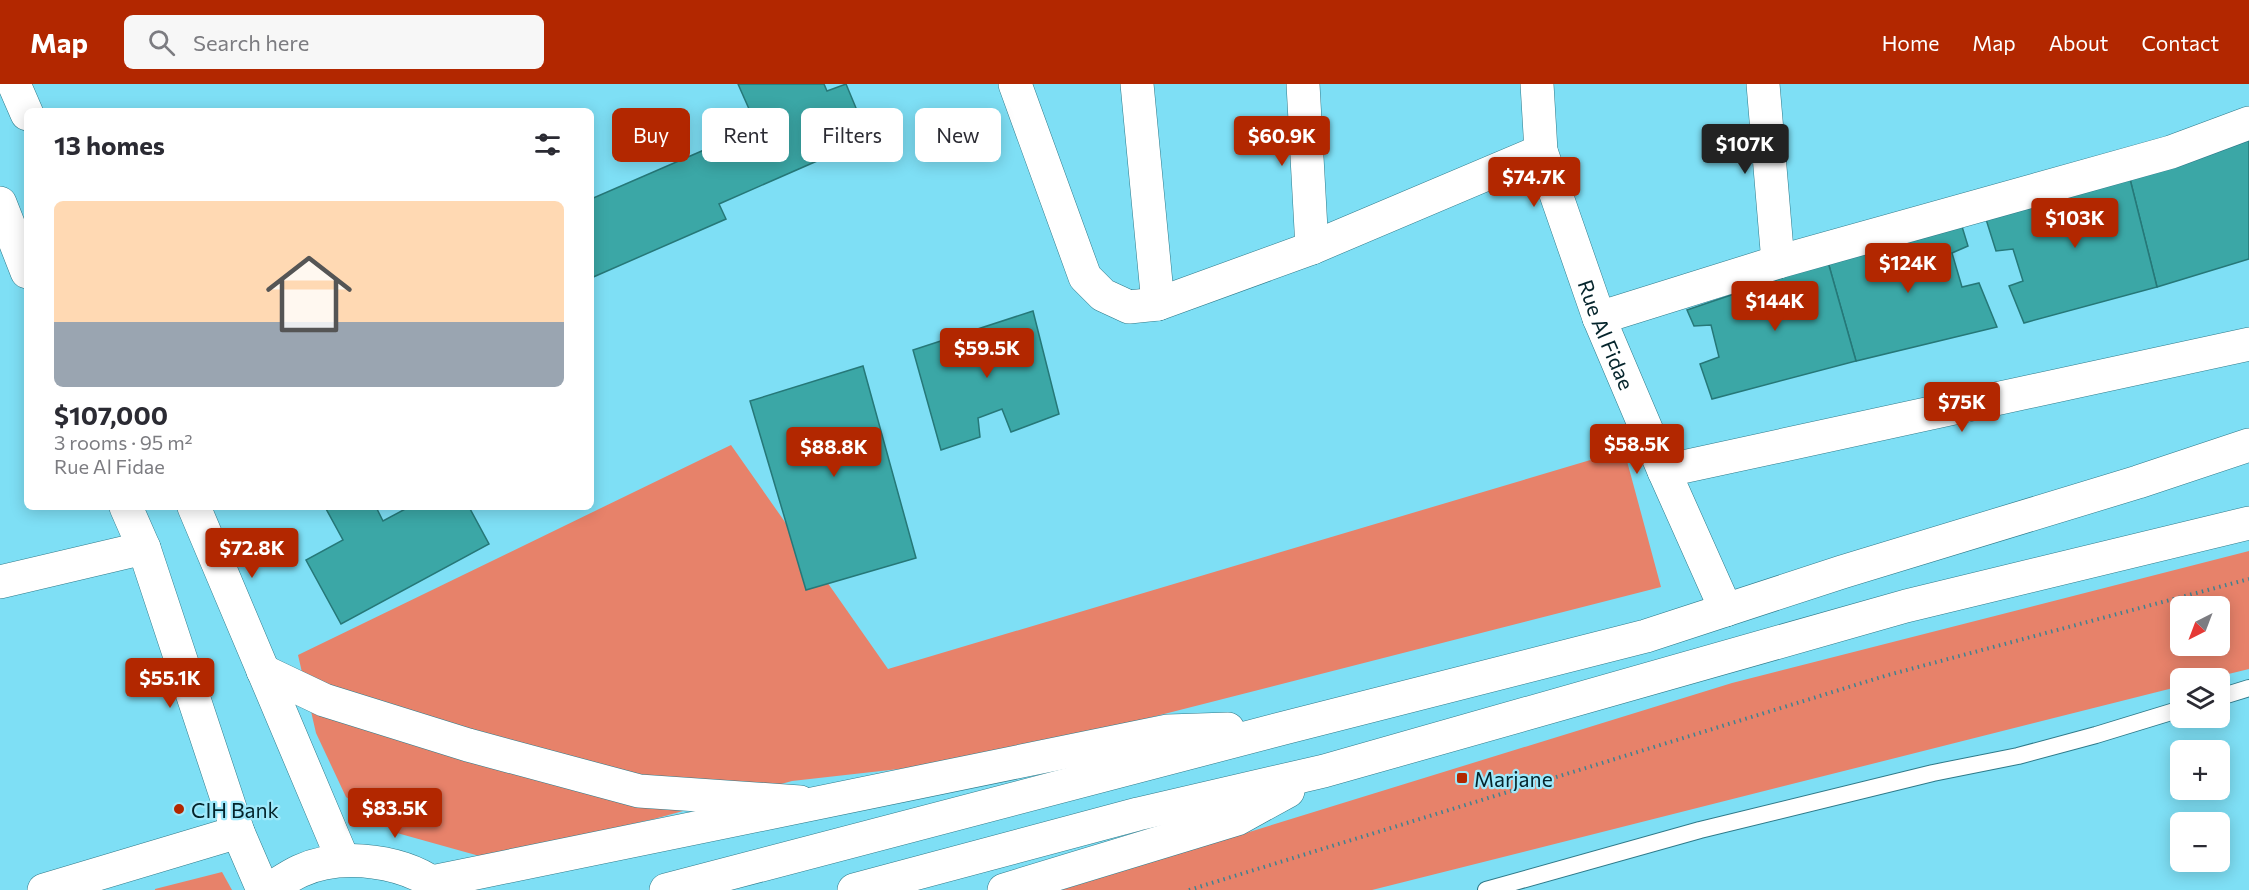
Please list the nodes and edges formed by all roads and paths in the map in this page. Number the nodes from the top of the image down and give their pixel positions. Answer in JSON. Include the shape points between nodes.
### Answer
{"nodes":[{"id":1,"x":1015,"y":84,"type":"edge"},
{"id":2,"x":1137,"y":84,"type":"edge"},
{"id":3,"x":1303,"y":84,"type":"edge"},
{"id":4,"x":1537,"y":84,"type":"edge"},
{"id":5,"x":1763,"y":84,"type":"edge"},
{"id":6,"x":2249,"y":123,"type":"edge"},
{"id":7,"x":1541,"y":151,"type":"junction"},
{"id":8,"x":0,"y":203,"type":"edge"},
{"id":9,"x":1312,"y":248,"type":"junction"},
{"id":10,"x":1778,"y":262,"type":"junction"},
{"id":11,"x":24,"y":264,"type":"edge"},
{"id":12,"x":1158,"y":304,"type":"junction"},
{"id":13,"x":1599,"y":318,"type":"junction"},
{"id":14,"x":2249,"y":344,"type":"edge"},
{"id":15,"x":2249,"y":445,"type":"edge"},
{"id":16,"x":1664,"y":471,"type":"junction"},
{"id":17,"x":127,"y":510,"type":"edge"},
{"id":18,"x":195,"y":510,"type":"edge"},
{"id":19,"x":2249,"y":523,"type":"edge"},
{"id":20,"x":144,"y":548,"type":"junction"},
{"id":21,"x":2249,"y":579,"type":"edge"},
{"id":22,"x":0,"y":582,"type":"edge"},
{"id":23,"x":1726,"y":610,"type":"junction"},
{"id":24,"x":264,"y":671,"type":"junction"},
{"id":25,"x":2249,"y":688,"type":"edge"},
{"id":26,"x":2230,"y":694,"type":"edge"},
{"id":27,"x":2170,"y":712,"type":"edge"},
{"id":28,"x":1284,"y":728,"type":"junction"},
{"id":29,"x":1324,"y":771,"type":"junction"},
{"id":30,"x":821,"y":803,"type":"junction"},
{"id":31,"x":238,"y":832,"type":"junction"},
{"id":32,"x":343,"y":860,"type":"junction"},
{"id":33,"x":437,"y":886,"type":"edge"},
{"id":34,"x":44,"y":890,"type":"edge"},
{"id":35,"x":266,"y":890,"type":"edge"},
{"id":36,"x":666,"y":890,"type":"edge"},
{"id":37,"x":854,"y":890,"type":"edge"},
{"id":38,"x":1004,"y":890,"type":"edge"},
{"id":39,"x":1189,"y":890,"type":"edge"},
{"id":40,"x":1486,"y":890,"type":"edge"}],
"edges":[{"from":1,"to":12,"type":"main road","via":[[1085,277],[1103,295],[1129,307]]},
{"from":2,"to":12,"type":"main road"},
{"from":3,"to":9,"type":"main road"},
{"from":4,"to":7,"type":"main road","name":"Rue Al Fidae"},
{"from":5,"to":10,"type":"main road"},
{"from":6,"to":10,"type":"main road","via":[[2170,152]]},
{"from":7,"to":9,"type":"main road"},
{"from":7,"to":13,"type":"main road","name":"Rue Al Fidae"},
{"from":8,"to":11,"type":"main road"},
{"from":9,"to":12,"type":"main road"},
{"from":10,"to":13,"type":"main road"},
{"from":13,"to":16,"type":"main road","name":"Rue Al Fidae"},
{"from":14,"to":16,"type":"main road"},
{"from":15,"to":23,"type":"main road"},
{"from":16,"to":23,"type":"main road","name":"Rue Al Fidae"},
{"from":17,"to":20,"type":"main road"},
{"from":18,"to":24,"type":"main road"},
{"from":19,"to":29,"type":"main road","via":[[1906,606]]},
{"from":20,"to":22,"type":"main road"},
{"from":20,"to":31,"type":"main road"},
{"from":21,"to":39,"type":"path","via":[[1888,675]]},
{"from":23,"to":28,"type":"main road","via":[[1646,636]]},
{"from":24,"to":30,"type":"main road","via":[[324,700],[468,745],[639,791]]},
{"from":24,"to":32,"type":"main road"},
{"from":25,"to":26,"type":"lane"},
{"from":27,"to":40,"type":"lane","via":[[2018,756],[1700,830]]},
{"from":28,"to":30,"type":"main road","via":[[1168,731]]},
{"from":28,"to":36,"type":"main road"},
{"from":29,"to":37,"type":"main road","via":[[1138,814]]},
{"from":29,"to":38,"type":"main road","via":[[1237,819]]},
{"from":30,"to":33,"type":"main road"},
{"from":31,"to":34,"type":"main road"},
{"from":31,"to":35,"type":"main road"},
{"from":32,"to":33,"type":"main road","via":[[389,864]]},
{"from":32,"to":35,"type":"main road","via":[[301,870]]}]}
